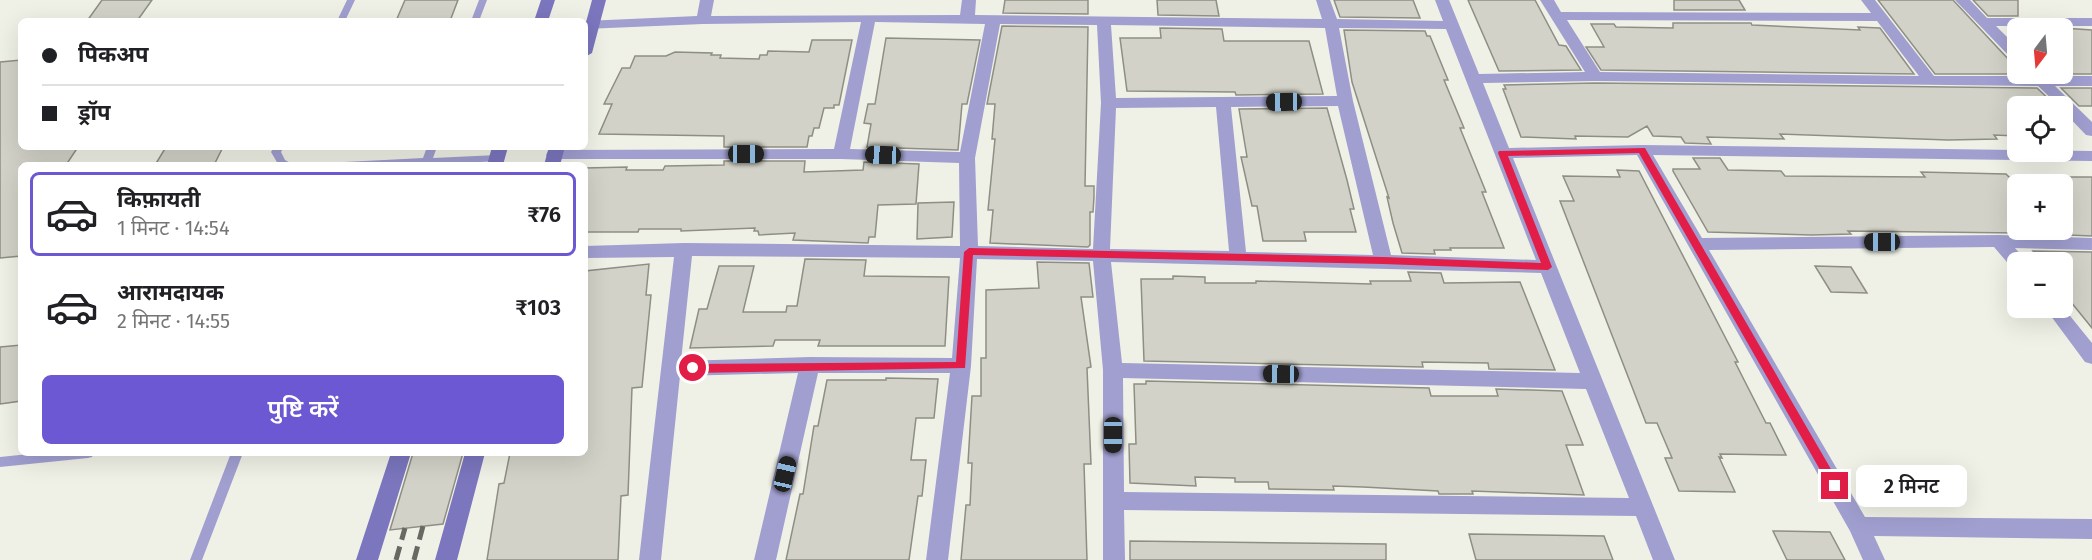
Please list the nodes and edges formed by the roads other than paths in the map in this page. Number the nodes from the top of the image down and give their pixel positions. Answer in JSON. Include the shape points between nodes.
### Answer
{"nodes":[{"id":1,"x":351,"y":0,"type":"edge"},
{"id":2,"x":483,"y":0,"type":"edge"},
{"id":3,"x":548,"y":0,"type":"edge"},
{"id":4,"x":598,"y":0,"type":"edge"},
{"id":5,"x":707,"y":0,"type":"edge"},
{"id":6,"x":969,"y":0,"type":"edge"},
{"id":7,"x":1323,"y":0,"type":"edge"},
{"id":8,"x":1442,"y":0,"type":"edge"},
{"id":9,"x":1547,"y":0,"type":"edge"},
{"id":10,"x":1868,"y":0,"type":"edge"},
{"id":11,"x":1962,"y":0,"type":"edge"},
{"id":12,"x":1555,"y":16,"type":"junction"},
{"id":13,"x":1882,"y":17,"type":"junction"},
{"id":14,"x":342,"y":18,"type":"edge"},
{"id":15,"x":476,"y":18,"type":"edge"},
{"id":16,"x":542,"y":18,"type":"edge"},
{"id":17,"x":869,"y":18,"type":"junction"},
{"id":18,"x":703,"y":20,"type":"junction"},
{"id":19,"x":967,"y":20,"type":"junction"},
{"id":20,"x":993,"y":21,"type":"junction"},
{"id":21,"x":1104,"y":22,"type":"junction"},
{"id":22,"x":1983,"y":22,"type":"junction"},
{"id":23,"x":2092,"y":22,"type":"edge"},
{"id":24,"x":1331,"y":24,"type":"junction"},
{"id":25,"x":589,"y":25,"type":"edge"},
{"id":26,"x":1452,"y":25,"type":"junction"},
{"id":27,"x":2007,"y":46,"type":"edge"},
{"id":28,"x":1595,"y":76,"type":"junction"},
{"id":29,"x":2007,"y":78,"type":"edge"},
{"id":30,"x":1473,"y":79,"type":"junction"},
{"id":31,"x":2073,"y":80,"type":"edge"},
{"id":32,"x":1930,"y":81,"type":"junction"},
{"id":33,"x":2092,"y":81,"type":"edge"},
{"id":34,"x":2044,"y":84,"type":"edge"},
{"id":35,"x":1345,"y":101,"type":"junction"},
{"id":36,"x":1109,"y":103,"type":"junction"},
{"id":37,"x":1223,"y":103,"type":"junction"},
{"id":38,"x":2092,"y":131,"type":"edge"},
{"id":39,"x":1642,"y":150,"type":"junction"},
{"id":40,"x":1502,"y":153,"type":"junction"},
{"id":41,"x":841,"y":154,"type":"junction"},
{"id":42,"x":497,"y":156,"type":"edge"},
{"id":43,"x":554,"y":156,"type":"edge"},
{"id":44,"x":2092,"y":156,"type":"edge"},
{"id":45,"x":968,"y":158,"type":"junction"},
{"id":46,"x":426,"y":162,"type":"edge"},
{"id":47,"x":1999,"y":242,"type":"junction"},
{"id":48,"x":1695,"y":243,"type":"junction"},
{"id":49,"x":2092,"y":244,"type":"edge"},
{"id":50,"x":684,"y":249,"type":"junction"},
{"id":51,"x":588,"y":252,"type":"edge"},
{"id":52,"x":969,"y":252,"type":"junction"},
{"id":53,"x":2008,"y":252,"type":"edge"},
{"id":54,"x":1101,"y":255,"type":"junction"},
{"id":55,"x":1238,"y":257,"type":"junction"},
{"id":56,"x":1383,"y":260,"type":"junction"},
{"id":57,"x":1548,"y":267,"type":"junction"},
{"id":58,"x":2062,"y":318,"type":"edge"},
{"id":59,"x":2092,"y":357,"type":"edge"},
{"id":60,"x":810,"y":366,"type":"junction"},
{"id":61,"x":961,"y":366,"type":"junction"},
{"id":62,"x":670,"y":369,"type":"junction"},
{"id":63,"x":1113,"y":370,"type":"junction"},
{"id":64,"x":1593,"y":381,"type":"junction"},
{"id":65,"x":59,"y":456,"type":"edge"},
{"id":66,"x":236,"y":456,"type":"edge"},
{"id":67,"x":400,"y":456,"type":"edge"},
{"id":68,"x":474,"y":456,"type":"edge"},
{"id":69,"x":0,"y":462,"type":"edge"},
{"id":70,"x":1113,"y":501,"type":"junction"},
{"id":71,"x":1643,"y":507,"type":"junction"},
{"id":72,"x":1858,"y":526,"type":"junction"},
{"id":73,"x":2092,"y":529,"type":"edge"},
{"id":74,"x":196,"y":560,"type":"edge"},
{"id":75,"x":367,"y":560,"type":"edge"},
{"id":76,"x":446,"y":560,"type":"edge"},
{"id":77,"x":650,"y":560,"type":"edge"},
{"id":78,"x":765,"y":560,"type":"edge"},
{"id":79,"x":937,"y":560,"type":"edge"},
{"id":80,"x":1114,"y":560,"type":"edge"},
{"id":81,"x":1664,"y":560,"type":"edge"},
{"id":82,"x":1874,"y":560,"type":"edge"}],
"edges":[{"from":1,"to":14,"type":"lane"},
{"from":2,"to":15,"type":"lane"},
{"from":3,"to":16,"type":"street"},
{"from":4,"to":25,"type":"street"},
{"from":5,"to":18,"type":"street"},
{"from":6,"to":19,"type":"street"},
{"from":7,"to":24,"type":"street"},
{"from":8,"to":26,"type":"street"},
{"from":9,"to":12,"type":"street"},
{"from":10,"to":13,"type":"street"},
{"from":11,"to":22,"type":"street"},
{"from":12,"to":13,"type":"street"},
{"from":12,"to":28,"type":"street"},
{"from":13,"to":32,"type":"street"},
{"from":17,"to":18,"type":"street"},
{"from":17,"to":19,"type":"street"},
{"from":17,"to":41,"type":"street"},
{"from":18,"to":25,"type":"street"},
{"from":19,"to":20,"type":"street"},
{"from":20,"to":21,"type":"street"},
{"from":20,"to":45,"type":"street"},
{"from":21,"to":24,"type":"street"},
{"from":21,"to":36,"type":"street"},
{"from":22,"to":23,"type":"street"},
{"from":22,"to":27,"type":"street"},
{"from":24,"to":26,"type":"street"},
{"from":24,"to":35,"type":"street"},
{"from":26,"to":30,"type":"street"},
{"from":28,"to":30,"type":"street"},
{"from":28,"to":32,"type":"street"},
{"from":29,"to":32,"type":"street"},
{"from":30,"to":40,"type":"street"},
{"from":31,"to":33,"type":"street"},
{"from":34,"to":38,"type":"street"},
{"from":35,"to":37,"type":"street"},
{"from":35,"to":56,"type":"street"},
{"from":36,"to":37,"type":"street"},
{"from":36,"to":54,"type":"street"},
{"from":37,"to":55,"type":"street"},
{"from":39,"to":40,"type":"street"},
{"from":39,"to":44,"type":"street"},
{"from":39,"to":48,"type":"street"},
{"from":40,"to":57,"type":"street"},
{"from":41,"to":43,"type":"street"},
{"from":41,"to":45,"type":"street"},
{"from":42,"to":46,"type":"lane"},
{"from":45,"to":52,"type":"street"},
{"from":47,"to":48,"type":"street"},
{"from":47,"to":49,"type":"street"},
{"from":47,"to":53,"type":"street"},
{"from":48,"to":72,"type":"street"},
{"from":50,"to":51,"type":"street"},
{"from":50,"to":52,"type":"street"},
{"from":50,"to":62,"type":"street"},
{"from":52,"to":54,"type":"street"},
{"from":52,"to":61,"type":"street"},
{"from":54,"to":55,"type":"street"},
{"from":54,"to":63,"type":"street"},
{"from":55,"to":56,"type":"street"},
{"from":56,"to":57,"type":"street"},
{"from":57,"to":64,"type":"street"},
{"from":58,"to":59,"type":"street"},
{"from":60,"to":61,"type":"street"},
{"from":60,"to":62,"type":"street"},
{"from":60,"to":78,"type":"street"},
{"from":61,"to":79,"type":"street"},
{"from":62,"to":77,"type":"street"},
{"from":63,"to":64,"type":"street"},
{"from":63,"to":70,"type":"street"},
{"from":64,"to":71,"type":"street"},
{"from":65,"to":69,"type":"lane"},
{"from":66,"to":74,"type":"lane"},
{"from":67,"to":75,"type":"street"},
{"from":68,"to":76,"type":"street"},
{"from":70,"to":71,"type":"street"},
{"from":70,"to":80,"type":"street"},
{"from":71,"to":81,"type":"street"},
{"from":72,"to":73,"type":"street"},
{"from":72,"to":82,"type":"street"}]}
